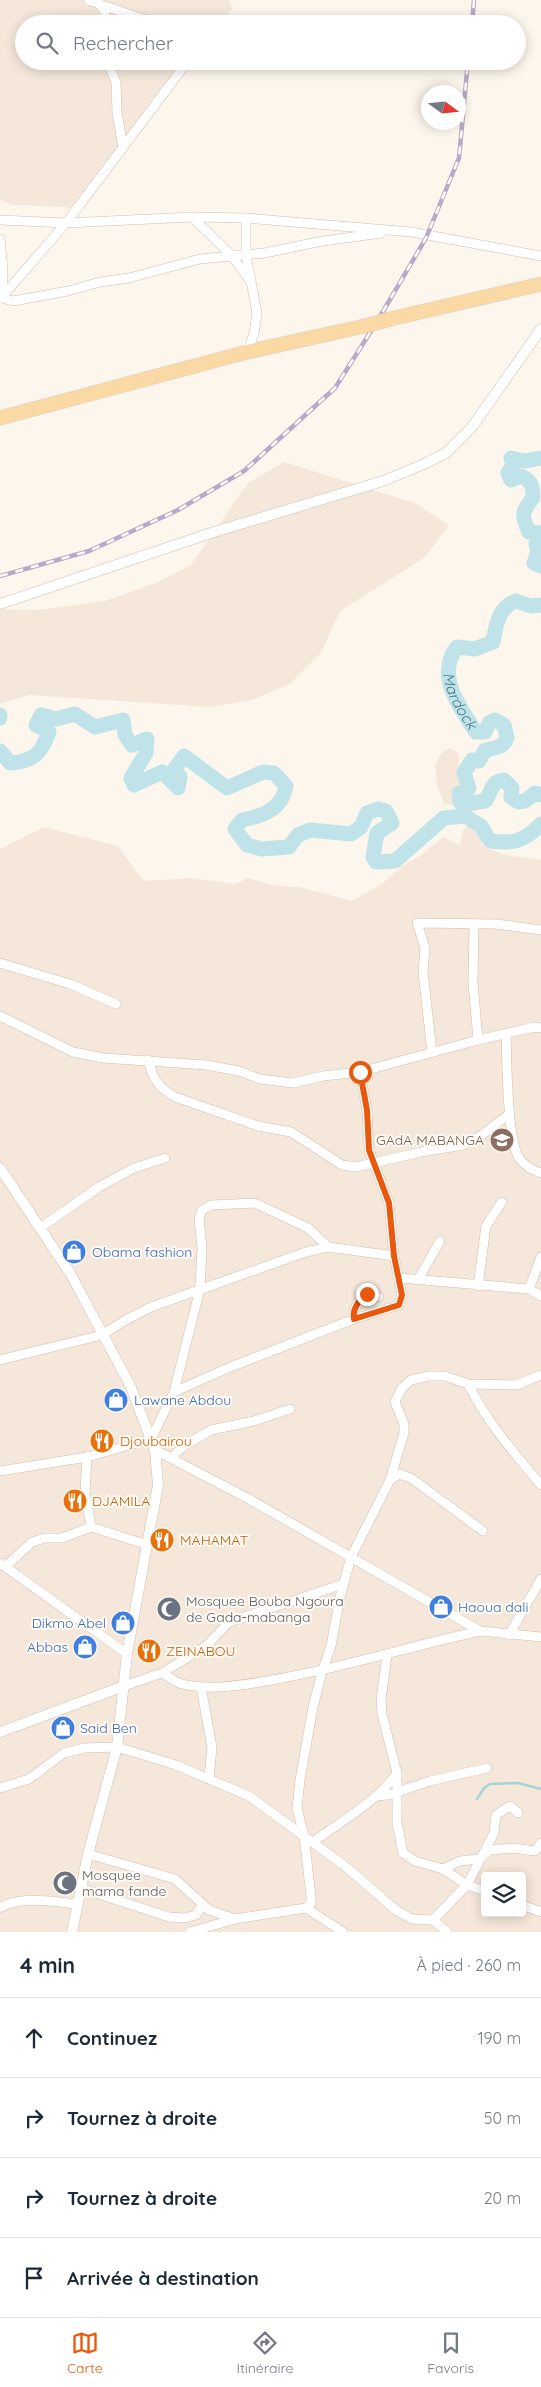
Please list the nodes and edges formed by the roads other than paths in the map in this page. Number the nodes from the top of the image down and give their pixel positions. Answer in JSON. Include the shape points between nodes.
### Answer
{"nodes":[{"id":1,"x":88,"y":0,"type":"edge"},
{"id":2,"x":100,"y":5,"type":"junction"},
{"id":3,"x":105,"y":15,"type":"edge"},
{"id":4,"x":135,"y":15,"type":"edge"},
{"id":5,"x":111,"y":70,"type":"edge"},
{"id":6,"x":181,"y":70,"type":"edge"},
{"id":7,"x":123,"y":148,"type":"junction"},
{"id":8,"x":192,"y":217,"type":"junction"},
{"id":9,"x":246,"y":218,"type":"junction"},
{"id":10,"x":0,"y":220,"type":"edge"},
{"id":11,"x":66,"y":224,"type":"junction"},
{"id":12,"x":394,"y":231,"type":"junction"},
{"id":13,"x":0,"y":238,"type":"edge"},
{"id":14,"x":231,"y":255,"type":"junction"},
{"id":15,"x":246,"y":255,"type":"junction"},
{"id":16,"x":541,"y":256,"type":"edge"},
{"id":17,"x":251,"y":282,"type":"junction"},
{"id":18,"x":541,"y":284,"type":"edge"},
{"id":19,"x":1,"y":299,"type":"edge"},
{"id":20,"x":541,"y":329,"type":"edge"},
{"id":21,"x":247,"y":352,"type":"junction"},
{"id":22,"x":0,"y":418,"type":"edge"},
{"id":23,"x":0,"y":604,"type":"edge"},
{"id":24,"x":474,"y":925,"type":"junction"},
{"id":25,"x":541,"y":930,"type":"edge"},
{"id":26,"x":0,"y":963,"type":"edge"},
{"id":27,"x":116,"y":1004,"type":"dead end"},
{"id":28,"x":0,"y":1016,"type":"edge"},
{"id":29,"x":541,"y":1028,"type":"edge"},
{"id":30,"x":506,"y":1035,"type":"junction"},
{"id":31,"x":478,"y":1040,"type":"junction"},
{"id":32,"x":432,"y":1052,"type":"junction"},
{"id":33,"x":148,"y":1060,"type":"junction"},
{"id":34,"x":360,"y":1072,"type":"junction"},
{"id":35,"x":510,"y":1114,"type":"junction"},
{"id":36,"x":165,"y":1158,"type":"dead end"},
{"id":37,"x":373,"y":1163,"type":"junction"},
{"id":38,"x":0,"y":1168,"type":"edge"},
{"id":39,"x":541,"y":1173,"type":"edge"},
{"id":40,"x":4,"y":1180,"type":"edge"},
{"id":41,"x":502,"y":1202,"type":"dead end"},
{"id":42,"x":40,"y":1228,"type":"junction"},
{"id":43,"x":440,"y":1241,"type":"dead end"},
{"id":44,"x":328,"y":1247,"type":"junction"},
{"id":45,"x":394,"y":1256,"type":"junction"},
{"id":46,"x":541,"y":1257,"type":"edge"},
{"id":47,"x":400,"y":1278,"type":"junction"},
{"id":48,"x":419,"y":1278,"type":"junction"},
{"id":49,"x":478,"y":1286,"type":"junction"},
{"id":50,"x":200,"y":1288,"type":"junction"},
{"id":51,"x":529,"y":1289,"type":"junction"},
{"id":52,"x":541,"y":1296,"type":"edge"},
{"id":53,"x":379,"y":1297,"type":"dead end"},
{"id":54,"x":354,"y":1319,"type":"junction"},
{"id":55,"x":102,"y":1335,"type":"junction"},
{"id":56,"x":0,"y":1360,"type":"edge"},
{"id":57,"x":541,"y":1375,"type":"edge"},
{"id":58,"x":468,"y":1384,"type":"junction"},
{"id":59,"x":174,"y":1392,"type":"junction"},
{"id":60,"x":290,"y":1409,"type":"dead end"},
{"id":61,"x":151,"y":1439,"type":"junction"},
{"id":62,"x":154,"y":1450,"type":"junction"},
{"id":63,"x":87,"y":1457,"type":"junction"},
{"id":64,"x":172,"y":1457,"type":"junction"},
{"id":65,"x":0,"y":1471,"type":"edge"},
{"id":66,"x":390,"y":1480,"type":"junction"},
{"id":67,"x":541,"y":1485,"type":"edge"},
{"id":68,"x":91,"y":1527,"type":"junction"},
{"id":69,"x":483,"y":1531,"type":"dead end"},
{"id":70,"x":148,"y":1544,"type":"junction"},
{"id":71,"x":351,"y":1557,"type":"junction"},
{"id":72,"x":2,"y":1565,"type":"edge"},
{"id":73,"x":541,"y":1579,"type":"edge"},
{"id":74,"x":343,"y":1584,"type":"junction"},
{"id":75,"x":480,"y":1631,"type":"junction"},
{"id":76,"x":510,"y":1635,"type":"junction"},
{"id":77,"x":541,"y":1637,"type":"edge"},
{"id":78,"x":127,"y":1654,"type":"junction"},
{"id":79,"x":387,"y":1655,"type":"junction"},
{"id":80,"x":322,"y":1672,"type":"junction"},
{"id":81,"x":162,"y":1673,"type":"junction"},
{"id":82,"x":124,"y":1686,"type":"junction"},
{"id":83,"x":201,"y":1686,"type":"junction"},
{"id":84,"x":0,"y":1732,"type":"edge"},
{"id":85,"x":117,"y":1747,"type":"junction"},
{"id":86,"x":487,"y":1768,"type":"dead end"},
{"id":87,"x":398,"y":1773,"type":"junction"},
{"id":88,"x":209,"y":1779,"type":"junction"},
{"id":89,"x":0,"y":1788,"type":"edge"},
{"id":90,"x":398,"y":1792,"type":"junction"},
{"id":91,"x":375,"y":1796,"type":"junction"},
{"id":92,"x":518,"y":1813,"type":"dead end"},
{"id":93,"x":304,"y":1836,"type":"junction"},
{"id":94,"x":313,"y":1842,"type":"junction"},
{"id":95,"x":541,"y":1844,"type":"edge"},
{"id":96,"x":486,"y":1852,"type":"junction"},
{"id":97,"x":88,"y":1854,"type":"junction"},
{"id":98,"x":443,"y":1869,"type":"junction"},
{"id":99,"x":467,"y":1885,"type":"junction"},
{"id":100,"x":80,"y":1888,"type":"junction"},
{"id":101,"x":481,"y":1890,"type":"edge"},
{"id":102,"x":77,"y":1904,"type":"junction"},
{"id":103,"x":203,"y":1904,"type":"junction"},
{"id":104,"x":526,"y":1906,"type":"edge"},
{"id":105,"x":0,"y":1908,"type":"edge"},
{"id":106,"x":306,"y":1908,"type":"junction"},
{"id":107,"x":541,"y":1912,"type":"edge"},
{"id":108,"x":196,"y":1915,"type":"junction"},
{"id":109,"x":235,"y":1919,"type":"junction"},
{"id":110,"x":433,"y":1920,"type":"junction"},
{"id":111,"x":72,"y":1932,"type":"edge"},
{"id":112,"x":188,"y":1932,"type":"edge"},
{"id":113,"x":343,"y":1932,"type":"edge"},
{"id":114,"x":447,"y":1932,"type":"edge"}],
"edges":[{"from":1,"to":2,"type":"street"},
{"from":2,"to":3,"type":"street"},
{"from":2,"to":4,"type":"street"},
{"from":5,"to":7,"type":"street","via":[[116,82]]},
{"from":6,"to":7,"type":"street"},
{"from":7,"to":11,"type":"street"},
{"from":8,"to":9,"type":"street"},
{"from":8,"to":11,"type":"street"},
{"from":8,"to":14,"type":"street"},
{"from":9,"to":12,"type":"street"},
{"from":9,"to":15,"type":"street"},
{"from":10,"to":11,"type":"street"},
{"from":11,"to":19,"type":"street"},
{"from":12,"to":15,"type":"street"},
{"from":12,"to":16,"type":"street"},
{"from":13,"to":19,"type":"street"},
{"from":14,"to":15,"type":"street"},
{"from":14,"to":17,"type":"street"},
{"from":14,"to":19,"type":"street","via":[[200,259],[157,272],[68,291],[13,301]]},
{"from":15,"to":17,"type":"street"},
{"from":17,"to":21,"type":"street","via":[[257,313]]},
{"from":18,"to":21,"type":"main road","bridge":true},
{"from":20,"to":23,"type":"street","via":[[472,427],[446,453],[383,481],[214,532]]},
{"from":21,"to":22,"type":"main road"},
{"from":24,"to":25,"type":"street","via":[[496,924]]},
{"from":24,"to":31,"type":"street","via":[[473,983]]},
{"from":24,"to":32,"type":"street","via":[[417,923],[425,948],[423,972]]},
{"from":26,"to":27,"type":"street","via":[[70,984]]},
{"from":28,"to":33,"type":"street","via":[[73,1052],[103,1058]]},
{"from":29,"to":30,"type":"street"},
{"from":30,"to":31,"type":"street"},
{"from":30,"to":35,"type":"street"},
{"from":31,"to":32,"type":"street"},
{"from":32,"to":34,"type":"street"},
{"from":33,"to":34,"type":"street","via":[[206,1065],[260,1079],[293,1083]]},
{"from":33,"to":37,"type":"street","via":[[153,1079],[162,1090],[175,1097],[258,1126],[291,1132],[342,1165],[356,1167]]},
{"from":34,"to":37,"type":"street"},
{"from":35,"to":37,"type":"street","via":[[463,1146]]},
{"from":35,"to":39,"type":"street","via":[[518,1157]]},
{"from":36,"to":42,"type":"street","via":[[113,1179]]},
{"from":37,"to":45,"type":"street","via":[[389,1203]]},
{"from":38,"to":40,"type":"street"},
{"from":40,"to":42,"type":"street"},
{"from":41,"to":49,"type":"street","via":[[486,1226]]},
{"from":42,"to":55,"type":"street","via":[[70,1273]]},
{"from":43,"to":48,"type":"street"},
{"from":44,"to":45,"type":"street"},
{"from":44,"to":50,"type":"street"},
{"from":44,"to":50,"type":"street","via":[[308,1228],[255,1203],[211,1205],[202,1210],[199,1219],[202,1248]]},
{"from":45,"to":47,"type":"street"},
{"from":46,"to":51,"type":"street"},
{"from":47,"to":48,"type":"street"},
{"from":47,"to":54,"type":"street","via":[[402,1295],[399,1305]]},
{"from":48,"to":49,"type":"street"},
{"from":49,"to":51,"type":"street"},
{"from":50,"to":55,"type":"street","via":[[151,1307]]},
{"from":50,"to":59,"type":"street"},
{"from":51,"to":52,"type":"street"},
{"from":53,"to":54,"type":"street","via":[[364,1296],[354,1312]]},
{"from":54,"to":59,"type":"street"},
{"from":55,"to":56,"type":"street"},
{"from":55,"to":61,"type":"street","via":[[130,1385]]},
{"from":57,"to":58,"type":"street","via":[[517,1384]]},
{"from":58,"to":66,"type":"street","via":[[445,1376],[429,1376],[412,1380],[402,1388],[396,1402],[404,1433]]},
{"from":58,"to":67,"type":"street","via":[[496,1431]]},
{"from":59,"to":61,"type":"street"},
{"from":60,"to":64,"type":"street","via":[[211,1430]]},
{"from":61,"to":62,"type":"street"},
{"from":61,"to":63,"type":"street"},
{"from":62,"to":64,"type":"street"},
{"from":62,"to":70,"type":"street","via":[[158,1485]]},
{"from":63,"to":65,"type":"street"},
{"from":63,"to":68,"type":"street","via":[[85,1491]]},
{"from":64,"to":71,"type":"street"},
{"from":66,"to":69,"type":"street","via":[[400,1474],[412,1478]]},
{"from":66,"to":71,"type":"street"},
{"from":68,"to":70,"type":"street"},
{"from":68,"to":72,"type":"street","via":[[62,1538],[32,1542]]},
{"from":70,"to":78,"type":"street"},
{"from":71,"to":74,"type":"street"},
{"from":71,"to":75,"type":"street"},
{"from":72,"to":78,"type":"street"},
{"from":73,"to":76,"type":"street"},
{"from":74,"to":80,"type":"street","via":[[331,1646]]},
{"from":74,"to":81,"type":"street","via":[[229,1622],[206,1646]]},
{"from":75,"to":76,"type":"street"},
{"from":75,"to":79,"type":"street","via":[[431,1641]]},
{"from":76,"to":77,"type":"street"},
{"from":78,"to":82,"type":"street"},
{"from":79,"to":80,"type":"street"},
{"from":79,"to":87,"type":"street","via":[[382,1714]]},
{"from":80,"to":83,"type":"street","via":[[246,1685]]},
{"from":80,"to":93,"type":"street","via":[[313,1707],[297,1808]]},
{"from":81,"to":82,"type":"street"},
{"from":81,"to":83,"type":"street","via":[[180,1684]]},
{"from":82,"to":84,"type":"street"},
{"from":82,"to":85,"type":"street"},
{"from":83,"to":88,"type":"street","via":[[212,1747]]},
{"from":85,"to":88,"type":"street"},
{"from":85,"to":89,"type":"street","via":[[85,1748],[64,1754],[29,1779]]},
{"from":85,"to":97,"type":"street"},
{"from":86,"to":90,"type":"street"},
{"from":87,"to":90,"type":"street"},
{"from":87,"to":91,"type":"street"},
{"from":88,"to":93,"type":"street","via":[[250,1796]]},
{"from":90,"to":91,"type":"street"},
{"from":90,"to":98,"type":"street","via":[[397,1823],[403,1853],[414,1861]]},
{"from":91,"to":94,"type":"street"},
{"from":92,"to":96,"type":"street","via":[[510,1806],[496,1814],[494,1834]]},
{"from":93,"to":94,"type":"street"},
{"from":93,"to":106,"type":"street","via":[[312,1896]]},
{"from":94,"to":110,"type":"street","via":[[397,1911],[412,1920]]},
{"from":95,"to":96,"type":"street","via":[[535,1851],[505,1848]]},
{"from":96,"to":98,"type":"street","via":[[479,1859]]},
{"from":96,"to":99,"type":"street"},
{"from":97,"to":100,"type":"street"},
{"from":97,"to":103,"type":"street","via":[[175,1879]]},
{"from":98,"to":99,"type":"street"},
{"from":99,"to":101,"type":"street"},
{"from":99,"to":110,"type":"street"},
{"from":100,"to":102,"type":"street"},
{"from":100,"to":108,"type":"street","via":[[169,1917]]},
{"from":102,"to":105,"type":"street","via":[[43,1901],[8,1903]]},
{"from":102,"to":111,"type":"street"},
{"from":103,"to":108,"type":"street"},
{"from":103,"to":109,"type":"street","via":[[209,1910]]},
{"from":104,"to":107,"type":"street"},
{"from":106,"to":109,"type":"street"},
{"from":106,"to":113,"type":"street"},
{"from":108,"to":112,"type":"street"},
{"from":109,"to":112,"type":"street"},
{"from":110,"to":114,"type":"street"}]}
